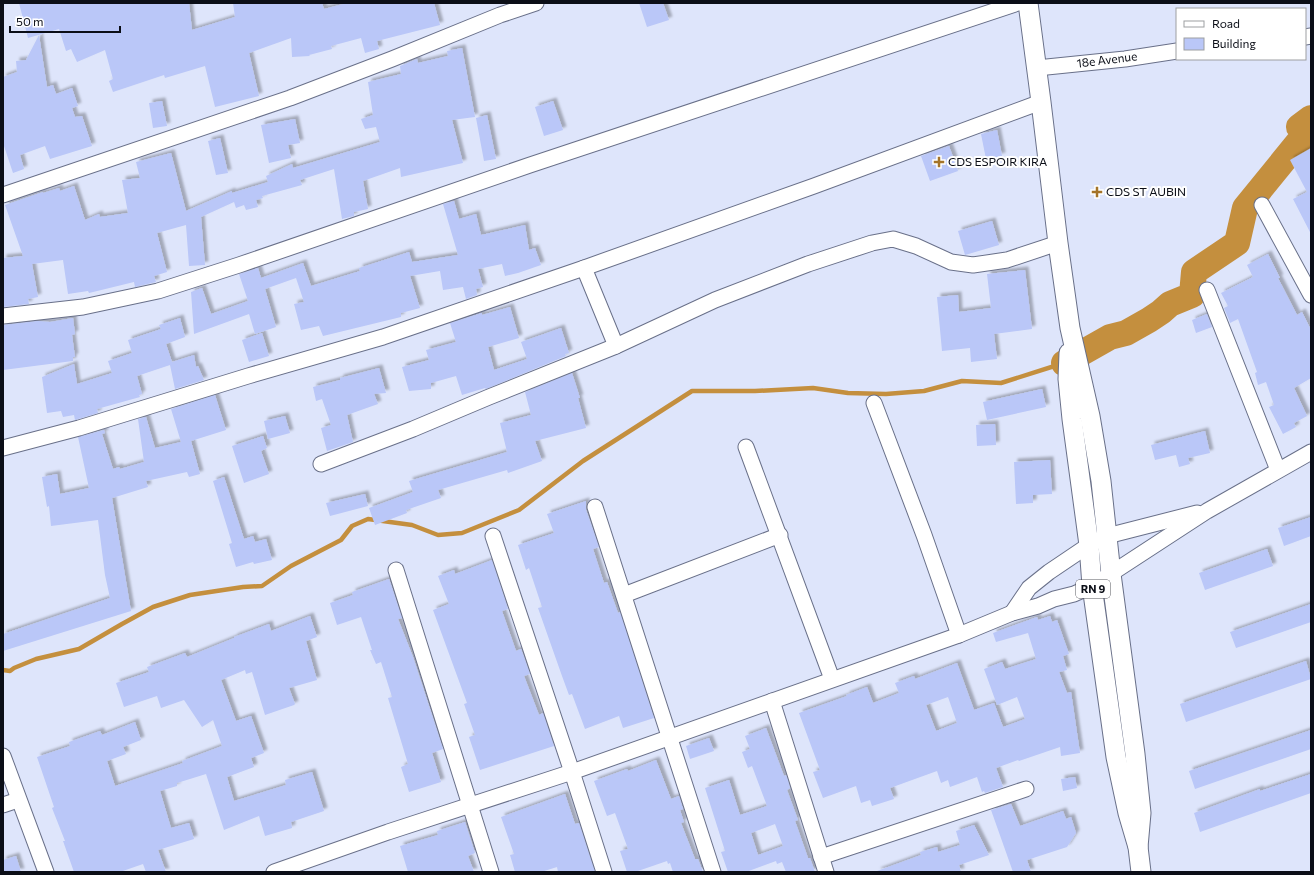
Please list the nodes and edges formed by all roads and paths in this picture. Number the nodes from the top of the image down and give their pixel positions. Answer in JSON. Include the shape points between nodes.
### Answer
{"nodes":[{"id":1,"x":536,"y":3,"type":"edge"},
{"id":2,"x":1018,"y":3,"type":"edge"},
{"id":3,"x":1028,"y":3,"type":"edge"},
{"id":4,"x":499,"y":9,"type":"edge"},
{"id":5,"x":1176,"y":51,"type":"edge"},
{"id":6,"x":1037,"y":68,"type":"junction"},
{"id":7,"x":1042,"y":102,"type":"junction"},
{"id":8,"x":3,"y":195,"type":"edge"},
{"id":9,"x":1262,"y":205,"type":"dead end"},
{"id":10,"x":1058,"y":243,"type":"junction"},
{"id":11,"x":584,"y":268,"type":"junction"},
{"id":12,"x":1207,"y":290,"type":"dead end"},
{"id":13,"x":1311,"y":295,"type":"edge"},
{"id":14,"x":3,"y":316,"type":"edge"},
{"id":15,"x":1070,"y":328,"type":"junction"},
{"id":16,"x":616,"y":346,"type":"junction"},
{"id":17,"x":874,"y":403,"type":"dead end"},
{"id":18,"x":746,"y":447,"type":"dead end"},
{"id":19,"x":3,"y":448,"type":"edge"},
{"id":20,"x":1311,"y":452,"type":"edge"},
{"id":21,"x":322,"y":464,"type":"dead end"},
{"id":22,"x":1278,"y":470,"type":"junction"},
{"id":23,"x":595,"y":507,"type":"dead end"},
{"id":24,"x":1207,"y":511,"type":"junction"},
{"id":25,"x":780,"y":535,"type":"junction"},
{"id":26,"x":493,"y":536,"type":"dead end"},
{"id":27,"x":1107,"y":536,"type":"junction"},
{"id":28,"x":1089,"y":545,"type":"junction"},
{"id":29,"x":396,"y":570,"type":"dead end"},
{"id":30,"x":1111,"y":574,"type":"junction"},
{"id":31,"x":1092,"y":586,"type":"junction"},
{"id":32,"x":624,"y":595,"type":"junction"},
{"id":33,"x":1012,"y":613,"type":"junction"},
{"id":34,"x":959,"y":635,"type":"junction"},
{"id":35,"x":832,"y":679,"type":"junction"},
{"id":36,"x":772,"y":701,"type":"junction"},
{"id":37,"x":670,"y":737,"type":"junction"},
{"id":38,"x":3,"y":756,"type":"edge"},
{"id":39,"x":572,"y":772,"type":"junction"},
{"id":40,"x":1026,"y":789,"type":"dead end"},
{"id":41,"x":18,"y":800,"type":"junction"},
{"id":42,"x":3,"y":805,"type":"edge"},
{"id":43,"x":470,"y":805,"type":"junction"},
{"id":44,"x":1138,"y":847,"type":"junction"},
{"id":45,"x":821,"y":857,"type":"junction"},
{"id":46,"x":311,"y":866,"type":"edge"},
{"id":47,"x":46,"y":872,"type":"edge"},
{"id":48,"x":274,"y":872,"type":"edge"},
{"id":49,"x":491,"y":872,"type":"edge"},
{"id":50,"x":604,"y":872,"type":"edge"},
{"id":51,"x":713,"y":872,"type":"edge"},
{"id":52,"x":826,"y":872,"type":"edge"},
{"id":53,"x":1141,"y":872,"type":"edge"}],
"edges":[{"from":1,"to":4,"type":"street"},
{"from":2,"to":14,"type":"street","via":[[158,291],[82,307]]},
{"from":3,"to":6,"type":"main road","number":"RN 9"},
{"from":4,"to":8,"type":"street","via":[[404,54],[290,98]]},
{"from":5,"to":6,"type":"street","name":"18e Avenue"},
{"from":6,"to":7,"type":"main road","number":"RN 9"},
{"from":7,"to":10,"type":"main road","number":"RN 9"},
{"from":7,"to":11,"type":"street"},
{"from":9,"to":13,"type":"street"},
{"from":10,"to":15,"type":"main road","number":"RN 9"},
{"from":10,"to":16,"type":"street","via":[[1007,260],[973,265],[951,262],[893,239],[872,243],[808,264],[715,300]]},
{"from":11,"to":16,"type":"street"},
{"from":11,"to":19,"type":"street","via":[[383,337],[80,428]]},
{"from":12,"to":22,"type":"street"},
{"from":15,"to":27,"type":"main road","number":"RN 9","via":[[1090,416]]},
{"from":15,"to":28,"type":"main road","number":"RN 9","via":[[1068,378]]},
{"from":16,"to":21,"type":"street"},
{"from":17,"to":34,"type":"street"},
{"from":18,"to":25,"type":"street"},
{"from":20,"to":22,"type":"street"},
{"from":22,"to":24,"type":"street"},
{"from":23,"to":32,"type":"street"},
{"from":24,"to":27,"type":"street"},
{"from":24,"to":30,"type":"street"},
{"from":25,"to":32,"type":"street"},
{"from":25,"to":35,"type":"street"},
{"from":26,"to":39,"type":"street"},
{"from":27,"to":28,"type":"street"},
{"from":27,"to":30,"type":"main road","number":"RN 9"},
{"from":28,"to":31,"type":"main road","number":"RN 9"},
{"from":28,"to":33,"type":"street","via":[[1030,588]]},
{"from":29,"to":43,"type":"street"},
{"from":30,"to":31,"type":"street"},
{"from":30,"to":44,"type":"main road","number":"RN 9","via":[[1141,813]]},
{"from":31,"to":33,"type":"street"},
{"from":31,"to":44,"type":"main road","number":"RN 9","via":[[1116,757]]},
{"from":32,"to":37,"type":"street"},
{"from":33,"to":34,"type":"street"},
{"from":34,"to":35,"type":"street"},
{"from":35,"to":36,"type":"street"},
{"from":36,"to":37,"type":"street"},
{"from":36,"to":45,"type":"street"},
{"from":37,"to":39,"type":"street"},
{"from":37,"to":51,"type":"street"},
{"from":38,"to":41,"type":"street"},
{"from":39,"to":43,"type":"street"},
{"from":39,"to":50,"type":"street"},
{"from":40,"to":45,"type":"street"},
{"from":41,"to":42,"type":"street"},
{"from":41,"to":47,"type":"street"},
{"from":43,"to":46,"type":"street","via":[[388,832]]},
{"from":43,"to":49,"type":"street"},
{"from":44,"to":53,"type":"main road","number":"RN 9"},
{"from":45,"to":52,"type":"street"},
{"from":46,"to":48,"type":"street"}]}
